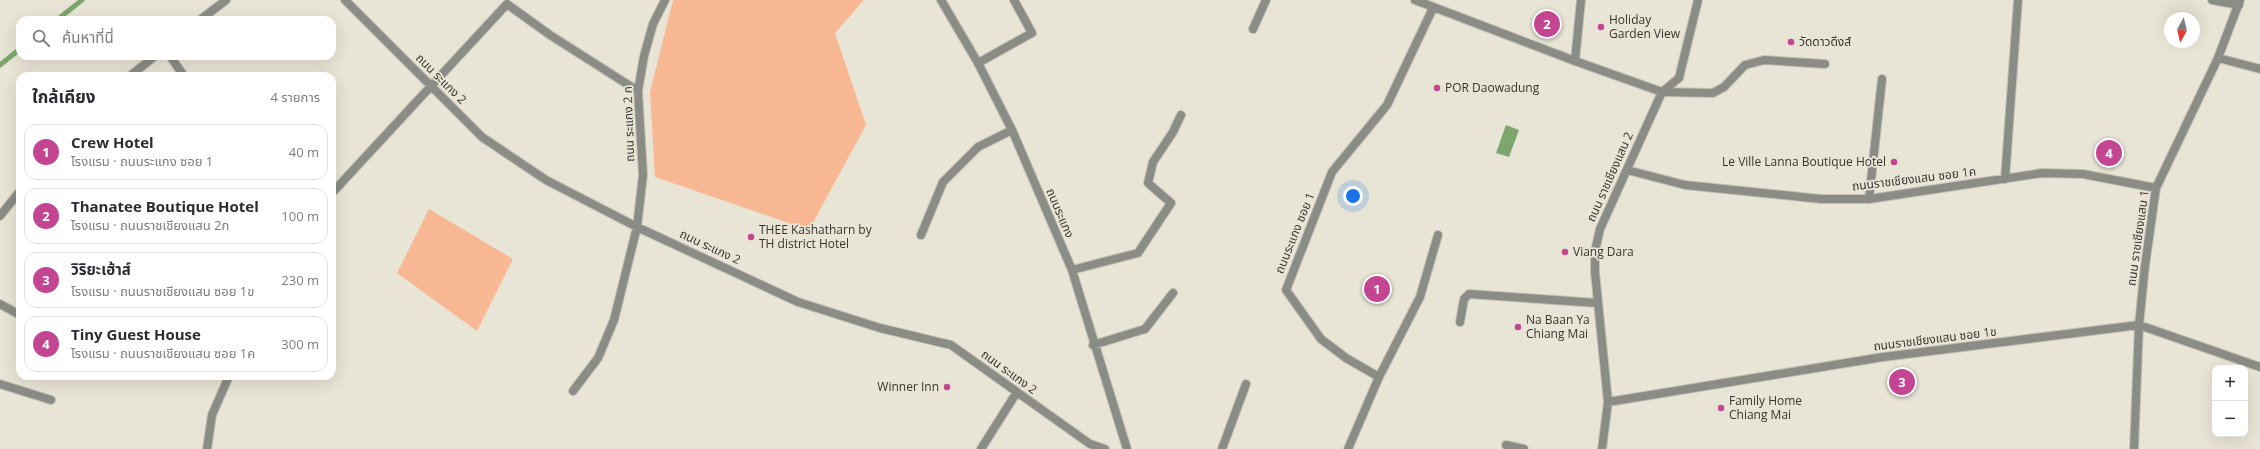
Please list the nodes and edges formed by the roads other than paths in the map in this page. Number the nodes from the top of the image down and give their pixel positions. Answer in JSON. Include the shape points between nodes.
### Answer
{"nodes":[{"id":1,"x":226,"y":0,"type":"edge"},
{"id":2,"x":345,"y":0,"type":"edge"},
{"id":3,"x":665,"y":0,"type":"edge"},
{"id":4,"x":941,"y":0,"type":"edge"},
{"id":5,"x":1014,"y":0,"type":"edge"},
{"id":6,"x":1266,"y":0,"type":"edge"},
{"id":7,"x":1416,"y":0,"type":"edge"},
{"id":8,"x":1581,"y":0,"type":"edge"},
{"id":9,"x":1698,"y":0,"type":"edge"},
{"id":10,"x":2018,"y":0,"type":"edge"},
{"id":11,"x":2212,"y":0,"type":"edge"},
{"id":12,"x":509,"y":2,"type":"edge"},
{"id":13,"x":2239,"y":2,"type":"edge"},
{"id":14,"x":1433,"y":8,"type":"junction"},
{"id":15,"x":205,"y":16,"type":"edge"},
{"id":16,"x":1254,"y":30,"type":"dead end"},
{"id":17,"x":2218,"y":58,"type":"junction"},
{"id":18,"x":150,"y":60,"type":"edge"},
{"id":19,"x":173,"y":60,"type":"edge"},
{"id":20,"x":1575,"y":61,"type":"junction"},
{"id":21,"x":978,"y":64,"type":"junction"},
{"id":22,"x":1826,"y":64,"type":"dead end"},
{"id":23,"x":2260,"y":69,"type":"edge"},
{"id":24,"x":135,"y":72,"type":"edge"},
{"id":25,"x":181,"y":72,"type":"edge"},
{"id":26,"x":1882,"y":79,"type":"dead end"},
{"id":27,"x":433,"y":86,"type":"junction"},
{"id":28,"x":638,"y":91,"type":"junction"},
{"id":29,"x":1662,"y":92,"type":"junction"},
{"id":30,"x":1181,"y":115,"type":"dead end"},
{"id":31,"x":1012,"y":130,"type":"junction"},
{"id":32,"x":1627,"y":170,"type":"junction"},
{"id":33,"x":2005,"y":179,"type":"junction"},
{"id":34,"x":2156,"y":188,"type":"junction"},
{"id":35,"x":336,"y":189,"type":"edge"},
{"id":36,"x":16,"y":196,"type":"edge"},
{"id":37,"x":1869,"y":199,"type":"junction"},
{"id":38,"x":12,"y":200,"type":"junction"},
{"id":39,"x":16,"y":202,"type":"edge"},
{"id":40,"x":0,"y":216,"type":"edge"},
{"id":41,"x":637,"y":227,"type":"junction"},
{"id":42,"x":921,"y":235,"type":"dead end"},
{"id":43,"x":1438,"y":235,"type":"dead end"},
{"id":44,"x":1072,"y":270,"type":"junction"},
{"id":45,"x":1173,"y":293,"type":"dead end"},
{"id":46,"x":1597,"y":303,"type":"junction"},
{"id":47,"x":0,"y":304,"type":"edge"},
{"id":48,"x":16,"y":313,"type":"edge"},
{"id":49,"x":1460,"y":322,"type":"dead end"},
{"id":50,"x":2139,"y":325,"type":"junction"},
{"id":51,"x":1093,"y":344,"type":"junction"},
{"id":52,"x":2260,"y":367,"type":"edge"},
{"id":53,"x":1379,"y":377,"type":"junction"},
{"id":54,"x":227,"y":380,"type":"edge"},
{"id":55,"x":0,"y":384,"type":"edge"},
{"id":56,"x":1246,"y":384,"type":"dead end"},
{"id":57,"x":573,"y":391,"type":"dead end"},
{"id":58,"x":1017,"y":392,"type":"junction"},
{"id":59,"x":51,"y":400,"type":"dead end"},
{"id":60,"x":1608,"y":402,"type":"junction"},
{"id":61,"x":1506,"y":445,"type":"dead end"},
{"id":62,"x":207,"y":449,"type":"edge"},
{"id":63,"x":981,"y":449,"type":"edge"},
{"id":64,"x":1105,"y":449,"type":"edge"},
{"id":65,"x":1126,"y":449,"type":"edge"},
{"id":66,"x":1222,"y":449,"type":"edge"},
{"id":67,"x":1348,"y":449,"type":"edge"},
{"id":68,"x":1524,"y":449,"type":"edge"},
{"id":69,"x":1602,"y":449,"type":"edge"},
{"id":70,"x":2134,"y":449,"type":"edge"}],
"edges":[{"from":1,"to":15,"type":"street"},
{"from":2,"to":27,"type":"street","name":"ถนน ระแกง 2"},
{"from":3,"to":28,"type":"street","name":"ถนน ระแกง 2 ก","via":[[653,24]]},
{"from":4,"to":21,"type":"street","name":"ถนนระแกง"},
{"from":5,"to":21,"type":"street","via":[[1032,33]]},
{"from":6,"to":16,"type":"street"},
{"from":7,"to":14,"type":"street"},
{"from":8,"to":20,"type":"street"},
{"from":9,"to":29,"type":"street","name":"ถนน ราชเชียงแสน 2","via":[[1679,78]]},
{"from":10,"to":33,"type":"street"},
{"from":11,"to":13,"type":"street"},
{"from":12,"to":27,"type":"street"},
{"from":12,"to":28,"type":"street","via":[[550,35]]},
{"from":13,"to":17,"type":"street","name":"ถนน ราชเชียงแสน 1"},
{"from":14,"to":20,"type":"street"},
{"from":14,"to":53,"type":"street","name":"ถนนระแกง ซอย 1","via":[[1387,105],[1332,172],[1286,290],[1321,339],[1346,358]]},
{"from":17,"to":23,"type":"street"},
{"from":17,"to":34,"type":"street","name":"ถนน ราชเชียงแสน 1"},
{"from":18,"to":24,"type":"street"},
{"from":19,"to":25,"type":"street"},
{"from":20,"to":29,"type":"street"},
{"from":21,"to":31,"type":"street","name":"ถนนระแกง"},
{"from":22,"to":29,"type":"street","via":[[1764,60],[1744,65],[1724,87],[1713,93]]},
{"from":26,"to":37,"type":"street"},
{"from":27,"to":35,"type":"street"},
{"from":27,"to":41,"type":"street","name":"ถนน ระแกง 2","via":[[482,137],[546,180]]},
{"from":28,"to":41,"type":"street","name":"ถนน ระแกง 2 ก","via":[[643,175]]},
{"from":29,"to":32,"type":"street","name":"ถนน ราชเชียงแสน 2"},
{"from":30,"to":44,"type":"street","via":[[1153,162],[1148,183],[1171,203],[1138,253]]},
{"from":31,"to":42,"type":"street","via":[[978,147],[943,182]]},
{"from":31,"to":44,"type":"street","name":"ถนนระแกง"},
{"from":32,"to":37,"type":"street","name":"ถนนราชเชียงแสน ซอย 1ค","via":[[1685,185],[1821,199]]},
{"from":32,"to":46,"type":"street","name":"ถนน ราชเชียงแสน 2","via":[[1600,229],[1595,251]]},
{"from":33,"to":34,"type":"street","name":"ถนนราชเชียงแสน ซอย 1ค","via":[[2042,173],[2083,174]]},
{"from":33,"to":37,"type":"street","name":"ถนนราชเชียงแสน ซอย 1ค"},
{"from":34,"to":50,"type":"street","name":"ถนน ราชเชียงแสน 1"},
{"from":36,"to":38,"type":"street"},
{"from":38,"to":39,"type":"street"},
{"from":38,"to":40,"type":"street"},
{"from":41,"to":57,"type":"street","name":"ถนน ระแกง 2 ก","via":[[614,320],[598,358]]},
{"from":41,"to":58,"type":"street","name":"ถนน ระแกง 2","via":[[798,302],[880,328],[951,345]]},
{"from":43,"to":53,"type":"street","via":[[1420,297]]},
{"from":44,"to":51,"type":"street","name":"ถนนระแกง"},
{"from":45,"to":51,"type":"street","via":[[1145,329]]},
{"from":46,"to":49,"type":"street","via":[[1469,294],[1464,299]]},
{"from":46,"to":60,"type":"street","name":"ถนน ราชเชียงแสน 2"},
{"from":47,"to":48,"type":"street"},
{"from":50,"to":52,"type":"street","name":"ถนนราชเชียงแสน ซอย 1ข"},
{"from":50,"to":60,"type":"street","name":"ถนนราชเชียงแสน ซอย 1ข","via":[[1883,357]]},
{"from":50,"to":70,"type":"street","name":"ถนน ราชเชียงแสน 1"},
{"from":51,"to":65,"type":"street","name":"ถนนระแกง"},
{"from":53,"to":67,"type":"street"},
{"from":54,"to":62,"type":"street","via":[[212,415]]},
{"from":55,"to":59,"type":"street"},
{"from":56,"to":66,"type":"street"},
{"from":58,"to":63,"type":"street"},
{"from":58,"to":64,"type":"street","name":"ถนน ระแกง 2","via":[[1090,444]]},
{"from":60,"to":69,"type":"street","name":"ถนน ราชเชียงแสน 2"},
{"from":61,"to":68,"type":"street"}]}
